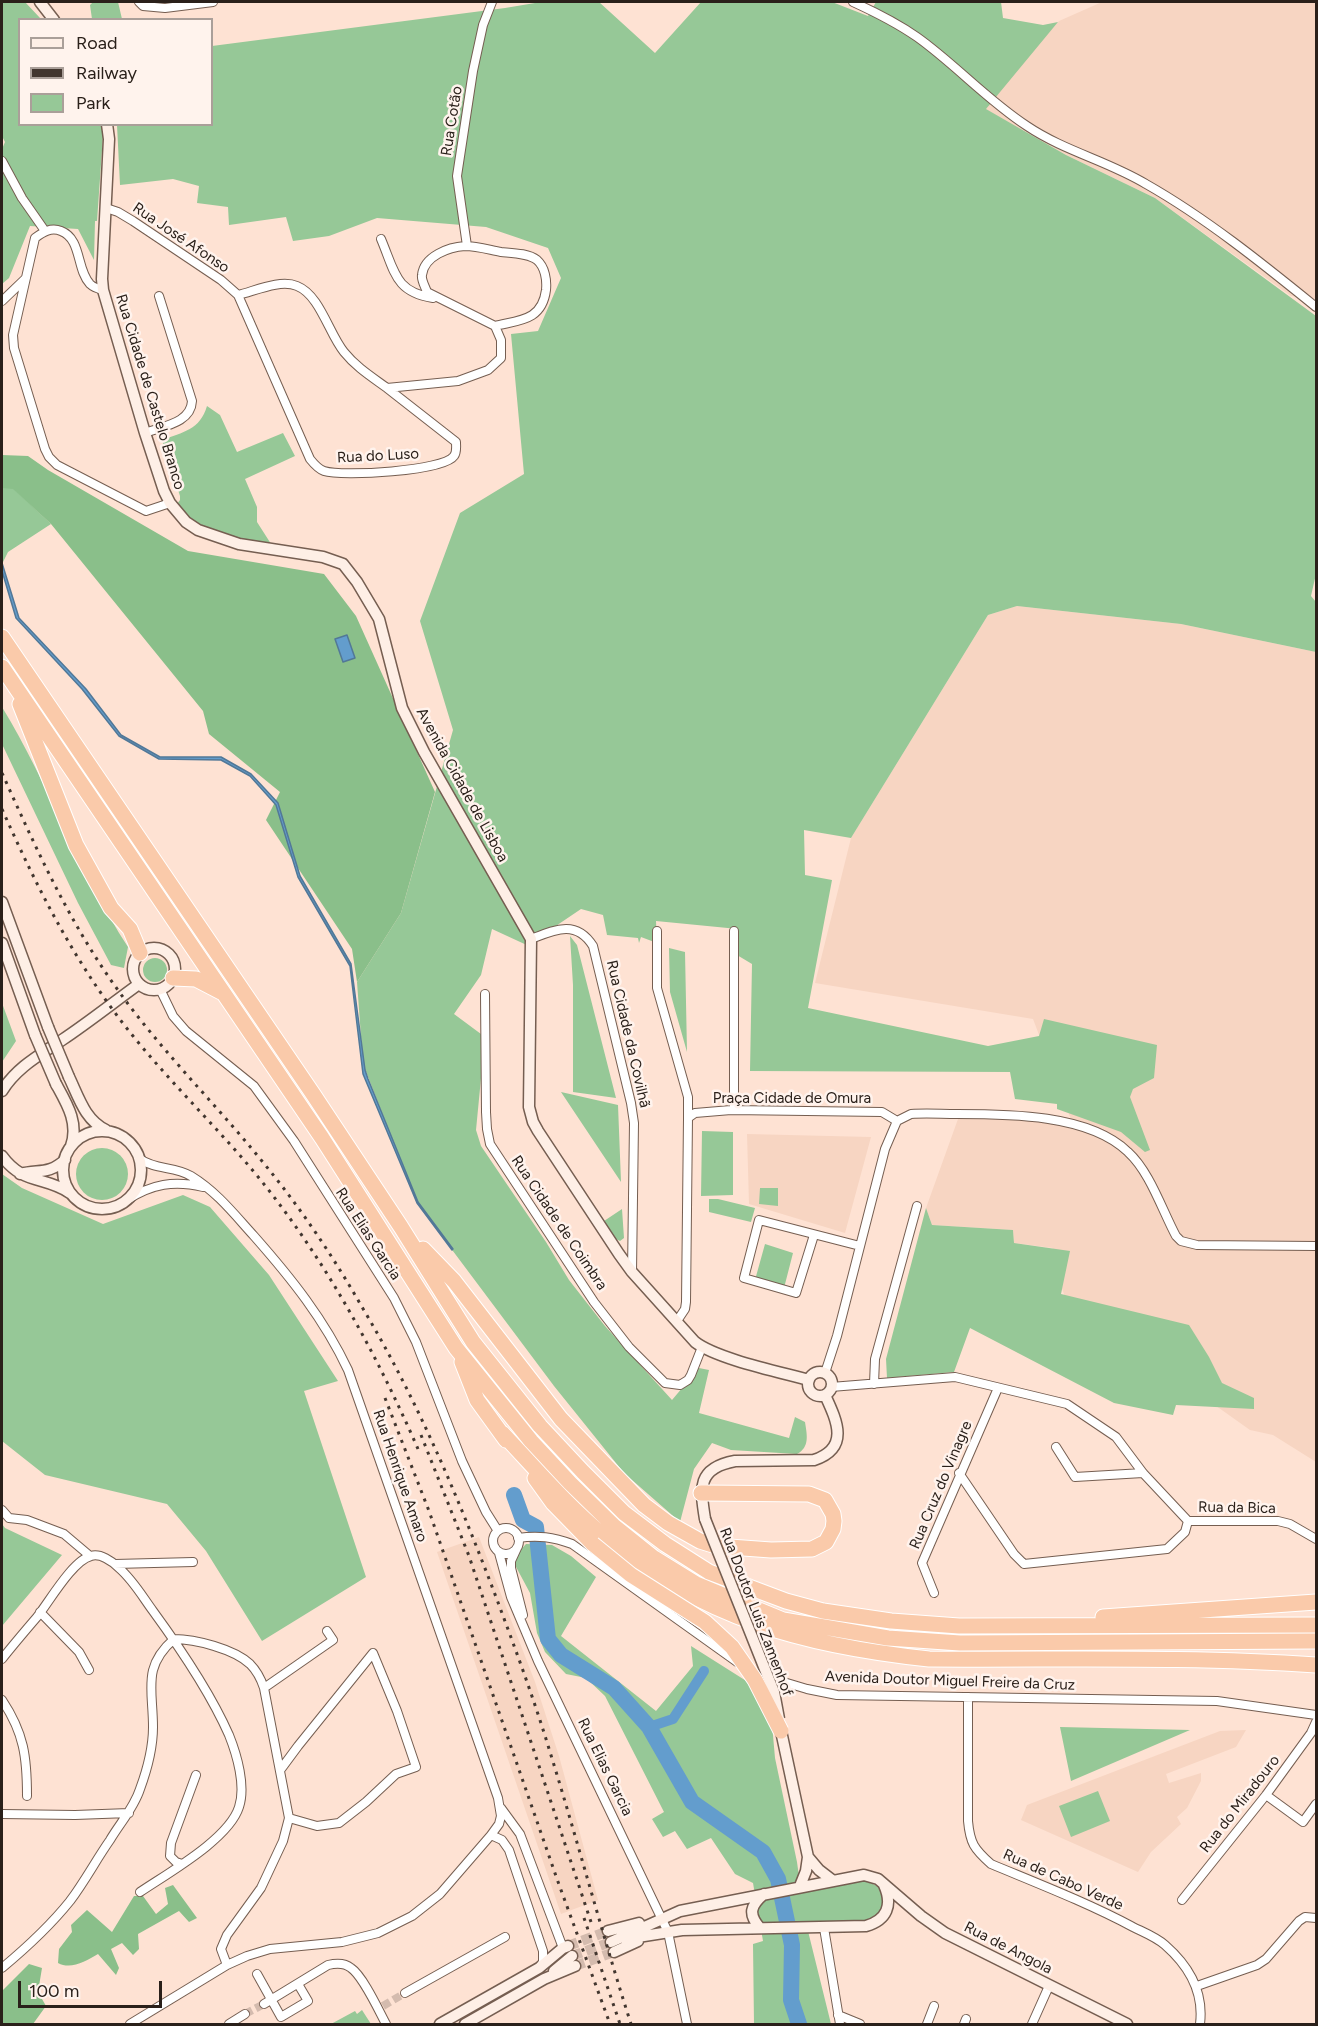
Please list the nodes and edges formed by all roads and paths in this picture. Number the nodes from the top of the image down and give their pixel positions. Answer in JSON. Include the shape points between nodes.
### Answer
{"nodes":[{"id":1,"x":40,"y":2,"type":"edge"},
{"id":2,"x":140,"y":2,"type":"edge"},
{"id":3,"x":213,"y":2,"type":"edge"},
{"id":4,"x":492,"y":2,"type":"edge"},
{"id":5,"x":853,"y":2,"type":"edge"},
{"id":6,"x":52,"y":18,"type":"edge"},
{"id":7,"x":107,"y":126,"type":"edge"},
{"id":8,"x":2,"y":161,"type":"edge"},
{"id":9,"x":106,"y":208,"type":"junction"},
{"id":10,"x":43,"y":228,"type":"junction"},
{"id":11,"x":381,"y":239,"type":"dead end"},
{"id":12,"x":467,"y":246,"type":"junction"},
{"id":13,"x":26,"y":278,"type":"junction"},
{"id":14,"x":102,"y":285,"type":"junction"},
{"id":15,"x":238,"y":295,"type":"junction"},
{"id":16,"x":159,"y":296,"type":"dead end"},
{"id":17,"x":441,"y":300,"type":"junction"},
{"id":18,"x":2,"y":301,"type":"edge"},
{"id":19,"x":1317,"y":307,"type":"edge"},
{"id":20,"x":495,"y":326,"type":"junction"},
{"id":21,"x":387,"y":388,"type":"junction"},
{"id":22,"x":145,"y":433,"type":"junction"},
{"id":23,"x":170,"y":503,"type":"junction"},
{"id":24,"x":2,"y":637,"type":"edge"},
{"id":25,"x":2,"y":667,"type":"edge"},
{"id":26,"x":11,"y":681,"type":"junction"},
{"id":27,"x":2,"y":902,"type":"edge"},
{"id":28,"x":657,"y":931,"type":"dead end"},
{"id":29,"x":734,"y":931,"type":"dead end"},
{"id":30,"x":531,"y":939,"type":"junction"},
{"id":31,"x":2,"y":944,"type":"edge"},
{"id":32,"x":141,"y":953,"type":"junction"},
{"id":33,"x":173,"y":978,"type":"junction"},
{"id":34,"x":139,"y":984,"type":"junction"},
{"id":35,"x":160,"y":989,"type":"junction"},
{"id":36,"x":223,"y":993,"type":"junction"},
{"id":37,"x":485,"y":994,"type":"dead end"},
{"id":38,"x":2,"y":1091,"type":"edge"},
{"id":39,"x":734,"y":1110,"type":"junction"},
{"id":40,"x":688,"y":1118,"type":"junction"},
{"id":41,"x":897,"y":1121,"type":"junction"},
{"id":42,"x":109,"y":1132,"type":"junction"},
{"id":43,"x":71,"y":1146,"type":"junction"},
{"id":44,"x":2,"y":1156,"type":"edge"},
{"id":45,"x":140,"y":1159,"type":"junction"},
{"id":46,"x":65,"y":1160,"type":"junction"},
{"id":47,"x":20,"y":1174,"type":"junction"},
{"id":48,"x":210,"y":1189,"type":"junction"},
{"id":49,"x":71,"y":1193,"type":"junction"},
{"id":50,"x":127,"y":1200,"type":"junction"},
{"id":51,"x":916,"y":1206,"type":"dead end"},
{"id":52,"x":401,"y":1227,"type":"junction"},
{"id":53,"x":814,"y":1235,"type":"junction"},
{"id":54,"x":860,"y":1246,"type":"junction"},
{"id":55,"x":1317,"y":1246,"type":"edge"},
{"id":56,"x":632,"y":1272,"type":"junction"},
{"id":57,"x":677,"y":1322,"type":"junction"},
{"id":58,"x":702,"y":1347,"type":"junction"},
{"id":59,"x":456,"y":1348,"type":"junction"},
{"id":60,"x":825,"y":1373,"type":"junction"},
{"id":61,"x":808,"y":1380,"type":"junction"},
{"id":62,"x":874,"y":1384,"type":"junction"},
{"id":63,"x":998,"y":1388,"type":"junction"},
{"id":64,"x":828,"y":1391,"type":"junction"},
{"id":65,"x":502,"y":1433,"type":"junction"},
{"id":66,"x":1056,"y":1447,"type":"dead end"},
{"id":67,"x":959,"y":1473,"type":"junction"},
{"id":68,"x":1143,"y":1473,"type":"junction"},
{"id":69,"x":701,"y":1492,"type":"junction"},
{"id":70,"x":2,"y":1510,"type":"edge"},
{"id":71,"x":1188,"y":1521,"type":"junction"},
{"id":72,"x":498,"y":1531,"type":"junction"},
{"id":73,"x":521,"y":1538,"type":"junction"},
{"id":74,"x":1317,"y":1539,"type":"edge"},
{"id":75,"x":517,"y":1548,"type":"junction"},
{"id":76,"x":499,"y":1552,"type":"junction"},
{"id":77,"x":90,"y":1556,"type":"junction"},
{"id":78,"x":193,"y":1562,"type":"dead end"},
{"id":79,"x":115,"y":1564,"type":"junction"},
{"id":80,"x":934,"y":1593,"type":"dead end"},
{"id":81,"x":1317,"y":1602,"type":"edge"},
{"id":82,"x":40,"y":1612,"type":"junction"},
{"id":83,"x":1317,"y":1625,"type":"edge"},
{"id":84,"x":1075,"y":1626,"type":"junction"},
{"id":85,"x":525,"y":1629,"type":"junction"},
{"id":86,"x":327,"y":1631,"type":"dead end"},
{"id":87,"x":174,"y":1639,"type":"junction"},
{"id":88,"x":1317,"y":1641,"type":"edge"},
{"id":89,"x":2,"y":1659,"type":"edge"},
{"id":90,"x":1317,"y":1665,"type":"edge"},
{"id":91,"x":89,"y":1670,"type":"dead end"},
{"id":92,"x":264,"y":1688,"type":"junction"},
{"id":93,"x":968,"y":1697,"type":"junction"},
{"id":94,"x":2,"y":1700,"type":"edge"},
{"id":95,"x":1317,"y":1715,"type":"edge"},
{"id":96,"x":1317,"y":1722,"type":"edge"},
{"id":97,"x":781,"y":1731,"type":"junction"},
{"id":98,"x":281,"y":1770,"type":"junction"},
{"id":99,"x":196,"y":1775,"type":"dead end"},
{"id":100,"x":1266,"y":1795,"type":"junction"},
{"id":101,"x":27,"y":1796,"type":"dead end"},
{"id":102,"x":1317,"y":1804,"type":"edge"},
{"id":103,"x":500,"y":1807,"type":"junction"},
{"id":104,"x":129,"y":1813,"type":"junction"},
{"id":105,"x":2,"y":1814,"type":"edge"},
{"id":106,"x":289,"y":1818,"type":"junction"},
{"id":107,"x":491,"y":1835,"type":"junction"},
{"id":108,"x":808,"y":1857,"type":"junction"},
{"id":109,"x":182,"y":1864,"type":"junction"},
{"id":110,"x":832,"y":1880,"type":"junction"},
{"id":111,"x":884,"y":1885,"type":"junction"},
{"id":112,"x":800,"y":1886,"type":"junction"},
{"id":113,"x":140,"y":1892,"type":"dead end"},
{"id":114,"x":765,"y":1893,"type":"junction"},
{"id":115,"x":1182,"y":1900,"type":"dead end"},
{"id":116,"x":663,"y":1917,"type":"junction"},
{"id":117,"x":1317,"y":1918,"type":"edge"},
{"id":118,"x":760,"y":1928,"type":"junction"},
{"id":119,"x":824,"y":1928,"type":"junction"},
{"id":120,"x":608,"y":1931,"type":"tunnel mouth"},
{"id":121,"x":668,"y":1932,"type":"junction"},
{"id":122,"x":655,"y":1934,"type":"junction"},
{"id":123,"x":505,"y":1936,"type":"dead end"},
{"id":124,"x":565,"y":1947,"type":"joint"},
{"id":125,"x":614,"y":1952,"type":"tunnel mouth"},
{"id":126,"x":227,"y":1965,"type":"junction"},
{"id":127,"x":575,"y":1966,"type":"tunnel mouth"},
{"id":128,"x":2,"y":1968,"type":"edge"},
{"id":129,"x":538,"y":1968,"type":"junction"},
{"id":130,"x":257,"y":1974,"type":"dead end"},
{"id":131,"x":544,"y":1979,"type":"junction"},
{"id":132,"x":298,"y":1984,"type":"junction"},
{"id":133,"x":1049,"y":1986,"type":"junction"},
{"id":134,"x":1197,"y":1986,"type":"junction"},
{"id":135,"x":405,"y":1993,"type":"tunnel mouth"},
{"id":136,"x":267,"y":2002,"type":"junction"},
{"id":137,"x":934,"y":2006,"type":"dead end"},
{"id":138,"x":245,"y":2014,"type":"tunnel mouth"},
{"id":139,"x":838,"y":2015,"type":"junction"},
{"id":140,"x":232,"y":2024,"type":"edge"},
{"id":141,"x":130,"y":2025,"type":"edge"},
{"id":142,"x":386,"y":2025,"type":"edge"},
{"id":143,"x":440,"y":2025,"type":"edge"},
{"id":144,"x":465,"y":2025,"type":"edge"},
{"id":145,"x":687,"y":2025,"type":"edge"},
{"id":146,"x":840,"y":2025,"type":"edge"},
{"id":147,"x":860,"y":2025,"type":"edge"},
{"id":148,"x":927,"y":2025,"type":"edge"},
{"id":149,"x":1032,"y":2025,"type":"edge"},
{"id":150,"x":1127,"y":2025,"type":"edge"},
{"id":151,"x":1200,"y":2025,"type":"edge"}],
"edges":[{"from":1,"to":6,"type":"street"},
{"from":2,"to":3,"type":"street","via":[[165,8]]},
{"from":4,"to":12,"type":"street","name":"Rua Cotão","via":[[473,71],[457,176]]},
{"from":5,"to":19,"type":"street","via":[[917,37],[977,89],[1028,126],[1145,183],[1175,202]]},
{"from":7,"to":9,"type":"street"},
{"from":8,"to":10,"type":"street"},
{"from":9,"to":14,"type":"street"},
{"from":9,"to":15,"type":"street","name":"Rua José Afonso","via":[[118,212]]},
{"from":10,"to":13,"type":"street","via":[[35,238]]},
{"from":10,"to":14,"type":"street","name":"Rua Cidade de Castelo Branco","via":[[69,234],[91,285]]},
{"from":11,"to":17,"type":"street","via":[[402,287],[419,296]]},
{"from":12,"to":17,"type":"street","via":[[431,258],[423,269],[421,277],[427,292]]},
{"from":12,"to":20,"type":"street","via":[[525,255],[544,268],[545,300],[538,311],[528,319]]},
{"from":13,"to":18,"type":"street"},
{"from":13,"to":23,"type":"street","via":[[13,335],[14,348],[49,457],[94,486],[146,511]]},
{"from":14,"to":22,"type":"street","name":"Rua Cidade de Castelo Branco"},
{"from":15,"to":21,"type":"street","via":[[282,284],[296,285],[315,302],[355,365]]},
{"from":15,"to":21,"type":"street","name":"Rua do Luso","via":[[310,459],[322,470],[346,474],[416,469],[447,462],[454,456],[456,442]]},
{"from":16,"to":22,"type":"street","via":[[192,410],[180,420]]},
{"from":17,"to":20,"type":"street"},
{"from":20,"to":21,"type":"street","via":[[501,340],[501,358],[488,370],[458,381]]},
{"from":22,"to":23,"type":"street","name":"Rua Cidade de Castelo Branco"},
{"from":23,"to":30,"type":"street","name":"Avenida Cidade de Lisboa","via":[[198,530],[239,544],[323,556],[343,564],[379,619],[402,708],[424,752]]},
{"from":24,"to":52,"type":"highway"},
{"from":25,"to":26,"type":"highway"},
{"from":26,"to":32,"type":"highway","via":[[76,845]]},
{"from":26,"to":36,"type":"highway"},
{"from":27,"to":42,"type":"street","bridge":true,"via":[[69,1077],[90,1119]]},
{"from":28,"to":40,"type":"street","via":[[657,988],[688,1096]]},
{"from":29,"to":39,"type":"street"},
{"from":30,"to":56,"type":"street","via":[[529,1107],[533,1122]]},
{"from":30,"to":56,"type":"street","name":"Rua Cidade da Covilhã","via":[[569,928],[582,933],[593,946],[634,1123]]},
{"from":31,"to":43,"type":"street","bridge":true,"via":[[35,1035],[73,1119]]},
{"from":32,"to":33,"type":"street","via":[[154,948],[167,952],[175,964]]},
{"from":32,"to":34,"type":"street","via":[[133,972]]},
{"from":33,"to":35,"type":"street"},
{"from":33,"to":36,"type":"highway","via":[[196,979]]},
{"from":34,"to":35,"type":"street"},
{"from":34,"to":38,"type":"street","via":[[35,1057]]},
{"from":35,"to":72,"type":"street","name":"Rua Elias Garcia","via":[[173,1016],[186,1031],[254,1086],[294,1141],[393,1298],[417,1342],[462,1461]]},
{"from":36,"to":59,"type":"highway","via":[[341,1166]]},
{"from":37,"to":58,"type":"street","name":"Rua Cidade de Coimbra","via":[[490,1144],[594,1302],[629,1347],[665,1383],[680,1385],[688,1380]]},
{"from":39,"to":40,"type":"street","name":"Praça Cidade de Omura","via":[[695,1113]]},
{"from":39,"to":41,"type":"street","name":"Praça Cidade de Omura","via":[[882,1112]]},
{"from":40,"to":57,"type":"street","via":[[686,1302]]},
{"from":41,"to":54,"type":"street","via":[[885,1149]]},
{"from":41,"to":55,"type":"street","via":[[917,1114],[1006,1114],[1078,1126],[1112,1139],[1137,1161],[1181,1241],[1197,1245]]},
{"from":42,"to":43,"type":"street","via":[[88,1134]]},
{"from":42,"to":45,"type":"street","via":[[129,1141]]},
{"from":43,"to":46,"type":"street"},
{"from":44,"to":47,"type":"street"},
{"from":45,"to":48,"type":"street","name":"Rua Henrique Amaro","via":[[189,1175]]},
{"from":45,"to":50,"type":"street","via":[[140,1181]]},
{"from":46,"to":47,"type":"street","via":[[49,1171]]},
{"from":46,"to":49,"type":"street","via":[[64,1177]]},
{"from":47,"to":49,"type":"street"},
{"from":48,"to":50,"type":"street","via":[[171,1182]]},
{"from":48,"to":103,"type":"street","name":"Rua Henrique Amaro","via":[[301,1291],[335,1342]]},
{"from":49,"to":50,"type":"street","via":[[87,1206],[98,1209]]},
{"from":51,"to":62,"type":"street","via":[[875,1359]]},
{"from":52,"to":69,"type":"highway","via":[[454,1281],[561,1419],[619,1481],[668,1523],[716,1546],[771,1550],[812,1549],[826,1542],[833,1529],[833,1514],[825,1500],[808,1494]]},
{"from":52,"to":84,"type":"highway","via":[[473,1342],[540,1426],[624,1514],[709,1572],[823,1611],[960,1626]]},
{"from":53,"to":53,"type":"street","via":[[759,1220],[744,1278],[796,1293]]},
{"from":53,"to":54,"type":"street"},
{"from":54,"to":60,"type":"street"},
{"from":56,"to":57,"type":"street"},
{"from":57,"to":58,"type":"street"},
{"from":58,"to":61,"type":"street"},
{"from":59,"to":65,"type":"highway","via":[[477,1400]]},
{"from":59,"to":88,"type":"highway","via":[[531,1441],[614,1526],[654,1558],[696,1584],[783,1620],[888,1638],[960,1643]]},
{"from":60,"to":61,"type":"street","via":[[817,1372]]},
{"from":60,"to":64,"type":"street","via":[[831,1379]]},
{"from":61,"to":64,"type":"street","via":[[812,1393],[818,1396]]},
{"from":62,"to":63,"type":"street","via":[[955,1377]]},
{"from":62,"to":64,"type":"street"},
{"from":63,"to":67,"type":"street","name":"Rua Cruz do Vinagre"},
{"from":63,"to":68,"type":"street","via":[[1067,1404],[1116,1437]]},
{"from":64,"to":69,"type":"street","via":[[837,1431],[836,1443],[825,1456],[814,1460],[723,1464],[707,1474]]},
{"from":65,"to":90,"type":"highway","via":[[604,1537],[701,1602],[756,1625],[810,1640],[929,1659],[1197,1660]]},
{"from":65,"to":97,"type":"highway","bridge":true,"via":[[553,1503],[593,1544],[631,1575],[705,1622],[732,1647],[755,1680]]},
{"from":66,"to":68,"type":"street","via":[[1075,1477]]},
{"from":67,"to":71,"type":"street","via":[[1024,1564],[1167,1549],[1185,1532]]},
{"from":67,"to":80,"type":"street","name":"Rua Cruz do Vinagre","via":[[922,1563]]},
{"from":68,"to":71,"type":"street"},
{"from":69,"to":97,"type":"street","name":"Rua Doutor Luis Zamenhof","bridge":true,"via":[[705,1520],[774,1692]]},
{"from":70,"to":77,"type":"street","via":[[9,1518],[27,1520],[64,1534]]},
{"from":71,"to":74,"type":"street","name":"Rua da Bica","via":[[1278,1521]]},
{"from":72,"to":73,"type":"street","via":[[512,1530]]},
{"from":72,"to":76,"type":"street","via":[[492,1539]]},
{"from":73,"to":75,"type":"street"},
{"from":73,"to":93,"type":"street","name":"Avenida Doutor Miguel Freire da Cruz","via":[[552,1537],[572,1544],[746,1668],[781,1682],[837,1695]]},
{"from":75,"to":76,"type":"street","via":[[509,1554]]},
{"from":75,"to":85,"type":"street","name":"Rua Elias Garcia","via":[[511,1568]]},
{"from":76,"to":85,"type":"street","name":"Rua Elias Garcia","via":[[511,1597]]},
{"from":77,"to":79,"type":"street","via":[[98,1555]]},
{"from":77,"to":82,"type":"street","via":[[74,1569]]},
{"from":78,"to":79,"type":"street"},
{"from":79,"to":87,"type":"street","via":[[135,1584]]},
{"from":81,"to":84,"type":"highway","via":[[1096,1617]]},
{"from":82,"to":89,"type":"street"},
{"from":82,"to":91,"type":"street","via":[[80,1652]]},
{"from":83,"to":84,"type":"highway"},
{"from":85,"to":116,"type":"street","name":"Rua Elias Garcia"},
{"from":86,"to":92,"type":"street","via":[[333,1640]]},
{"from":87,"to":92,"type":"street","via":[[190,1639],[231,1652],[249,1663]]},
{"from":87,"to":104,"type":"street","via":[[161,1650],[154,1664],[153,1729],[140,1790]]},
{"from":87,"to":109,"type":"street","via":[[229,1737],[238,1765],[241,1794],[231,1822]]},
{"from":92,"to":98,"type":"street"},
{"from":93,"to":95,"type":"street","name":"Avenida Doutor Miguel Freire da Cruz","via":[[1217,1701]]},
{"from":93,"to":134,"type":"street","name":"Rua de Cabo Verde","via":[[969,1839],[978,1853],[991,1864],[1117,1918],[1164,1943],[1186,1966]]},
{"from":94,"to":101,"type":"street","via":[[20,1731],[26,1755]]},
{"from":96,"to":100,"type":"street","name":"Rua do Miradouro"},
{"from":97,"to":108,"type":"street","name":"Rua Doutor Luis Zamenhof"},
{"from":98,"to":106,"type":"street"},
{"from":98,"to":106,"type":"street","via":[[373,1653],[417,1767],[396,1774],[339,1823],[316,1826]]},
{"from":99,"to":109,"type":"street","via":[[171,1843],[170,1856]]},
{"from":100,"to":102,"type":"street","via":[[1303,1822]]},
{"from":100,"to":115,"type":"street","name":"Rua do Miradouro"},
{"from":103,"to":107,"type":"street","via":[[499,1824]]},
{"from":103,"to":124,"type":"street","name":"Rua Henrique Amaro","via":[[520,1834]]},
{"from":104,"to":105,"type":"street"},
{"from":104,"to":128,"type":"street","via":[[69,1901]]},
{"from":106,"to":126,"type":"street","via":[[261,1888],[221,1948]]},
{"from":107,"to":126,"type":"street","via":[[440,1894],[412,1916],[378,1933],[342,1942],[270,1949]]},
{"from":107,"to":129,"type":"street","via":[[502,1840],[509,1850],[543,1951],[543,1962]]},
{"from":108,"to":110,"type":"street"},
{"from":108,"to":112,"type":"street"},
{"from":109,"to":113,"type":"street"},
{"from":110,"to":111,"type":"street","via":[[864,1875]]},
{"from":110,"to":112,"type":"street"},
{"from":111,"to":119,"type":"street","via":[[889,1907],[881,1920],[866,1926]]},
{"from":111,"to":133,"type":"street","name":"Rua de Angola","via":[[945,1933]]},
{"from":112,"to":114,"type":"street"},
{"from":114,"to":116,"type":"street"},
{"from":114,"to":118,"type":"street","via":[[752,1913]]},
{"from":116,"to":120,"type":"street"},
{"from":116,"to":121,"type":"street","name":"Rua Elias Garcia"},
{"from":116,"to":122,"type":"street","via":[[611,1941]]},
{"from":117,"to":134,"type":"street","via":[[1299,1921],[1257,1965]]},
{"from":118,"to":119,"type":"street"},
{"from":118,"to":121,"type":"street"},
{"from":119,"to":139,"type":"street"},
{"from":121,"to":122,"type":"street"},
{"from":121,"to":145,"type":"street","name":"Rua Elias Garcia"},
{"from":122,"to":125,"type":"street"},
{"from":123,"to":135,"type":"street"},
{"from":124,"to":129,"type":"street"},
{"from":126,"to":141,"type":"street"},
{"from":127,"to":131,"type":"street"},
{"from":129,"to":131,"type":"street","via":[[572,1956]]},
{"from":129,"to":143,"type":"street"},
{"from":130,"to":136,"type":"street"},
{"from":131,"to":144,"type":"street"},
{"from":132,"to":136,"type":"street"},
{"from":132,"to":136,"type":"street","via":[[308,2001],[281,2017]]},
{"from":132,"to":142,"type":"street","via":[[333,1964],[346,1965],[355,1971],[380,2007]]},
{"from":133,"to":149,"type":"street"},
{"from":133,"to":150,"type":"street","name":"Rua de Angola"},
{"from":134,"to":151,"type":"street","name":"Rua de Cabo Verde"},
{"from":137,"to":148,"type":"street"},
{"from":138,"to":140,"type":"street"},
{"from":139,"to":146,"type":"street"},
{"from":139,"to":147,"type":"street"}]}
